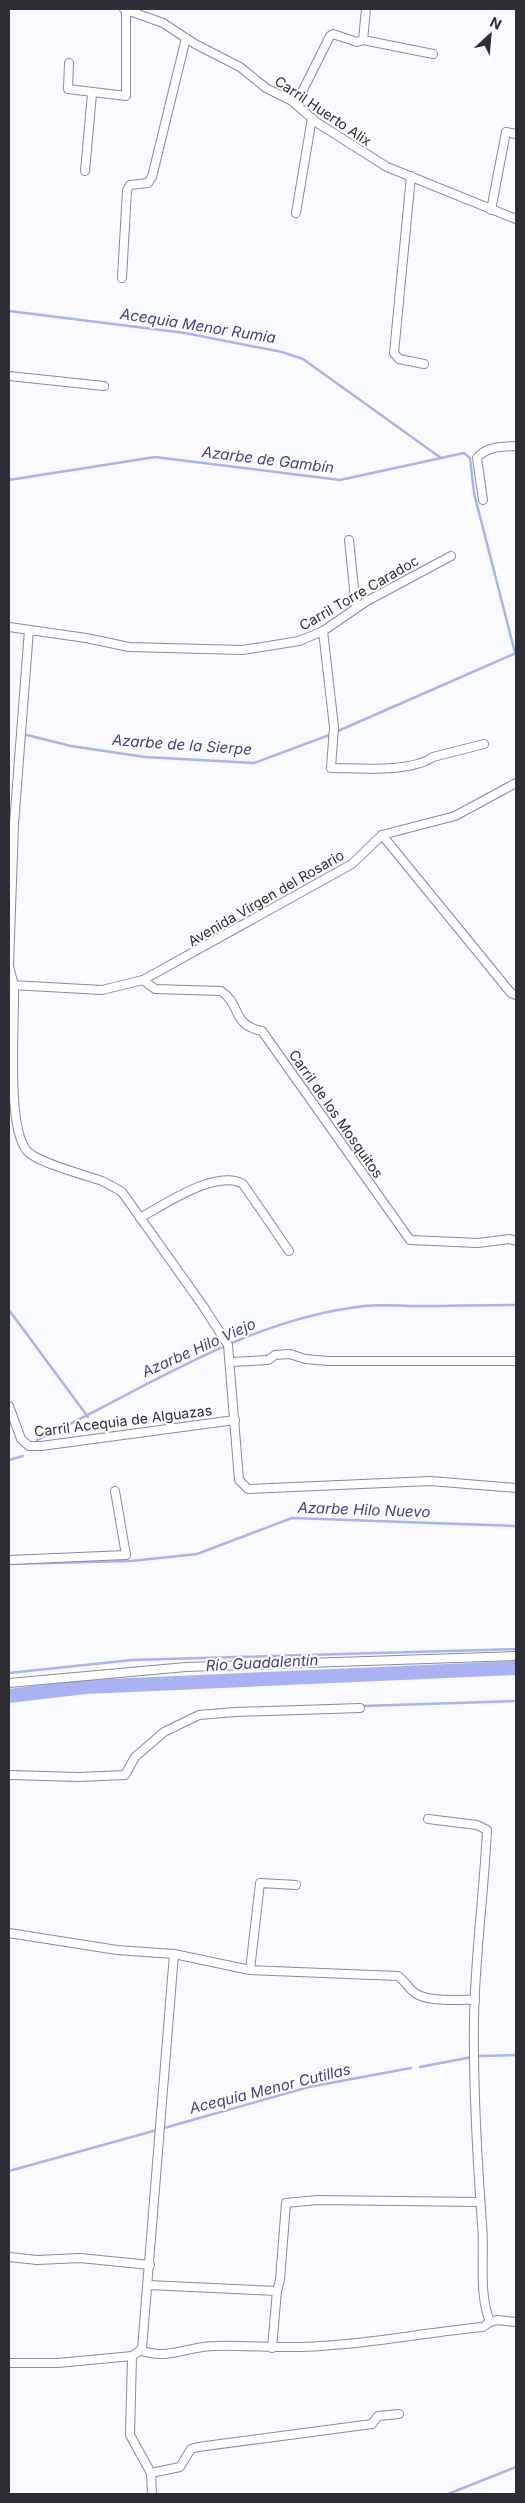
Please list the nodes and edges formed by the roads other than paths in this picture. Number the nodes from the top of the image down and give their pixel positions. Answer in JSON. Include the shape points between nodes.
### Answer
{"nodes":[{"id":1,"x":125,"y":9,"type":"edge"},
{"id":2,"x":366,"y":9,"type":"edge"},
{"id":3,"x":186,"y":38,"type":"junction"},
{"id":4,"x":363,"y":40,"type":"junction"},
{"id":5,"x":433,"y":54,"type":"dead end"},
{"id":6,"x":69,"y":63,"type":"dead end"},
{"id":7,"x":92,"y":94,"type":"junction"},
{"id":8,"x":296,"y":104,"type":"junction"},
{"id":9,"x":312,"y":118,"type":"junction"},
{"id":10,"x":516,"y":134,"type":"edge"},
{"id":11,"x":85,"y":171,"type":"dead end"},
{"id":12,"x":411,"y":176,"type":"junction"},
{"id":13,"x":491,"y":210,"type":"junction"},
{"id":14,"x":296,"y":213,"type":"dead end"},
{"id":15,"x":516,"y":219,"type":"edge"},
{"id":16,"x":122,"y":278,"type":"dead end"},
{"id":17,"x":424,"y":364,"type":"dead end"},
{"id":18,"x":9,"y":376,"type":"edge"},
{"id":19,"x":104,"y":386,"type":"dead end"},
{"id":20,"x":516,"y":446,"type":"edge"},
{"id":21,"x":483,"y":500,"type":"dead end"},
{"id":22,"x":349,"y":540,"type":"dead end"},
{"id":23,"x":451,"y":556,"type":"dead end"},
{"id":24,"x":356,"y":608,"type":"junction"},
{"id":25,"x":9,"y":627,"type":"edge"},
{"id":26,"x":29,"y":630,"type":"junction"},
{"id":27,"x":323,"y":631,"type":"junction"},
{"id":28,"x":484,"y":744,"type":"dead end"},
{"id":29,"x":516,"y":783,"type":"edge"},
{"id":30,"x":382,"y":835,"type":"junction"},
{"id":31,"x":143,"y":980,"type":"junction"},
{"id":32,"x":11,"y":985,"type":"edge"},
{"id":33,"x":516,"y":995,"type":"edge"},
{"id":34,"x":140,"y":1218,"type":"junction"},
{"id":35,"x":516,"y":1241,"type":"edge"},
{"id":36,"x":289,"y":1250,"type":"dead end"},
{"id":37,"x":231,"y":1362,"type":"junction"},
{"id":38,"x":516,"y":1362,"type":"edge"},
{"id":39,"x":9,"y":1406,"type":"edge"},
{"id":40,"x":235,"y":1420,"type":"junction"},
{"id":41,"x":516,"y":1488,"type":"edge"},
{"id":42,"x":115,"y":1491,"type":"dead end"},
{"id":43,"x":9,"y":1560,"type":"edge"},
{"id":44,"x":516,"y":1656,"type":"edge"},
{"id":45,"x":9,"y":1683,"type":"edge"},
{"id":46,"x":360,"y":1708,"type":"dead end"},
{"id":47,"x":9,"y":1775,"type":"edge"},
{"id":48,"x":428,"y":1819,"type":"dead end"},
{"id":49,"x":296,"y":1885,"type":"dead end"},
{"id":50,"x":9,"y":1933,"type":"edge"},
{"id":51,"x":174,"y":1954,"type":"junction"},
{"id":52,"x":250,"y":1970,"type":"junction"},
{"id":53,"x":475,"y":2000,"type":"junction"},
{"id":54,"x":480,"y":2202,"type":"junction"},
{"id":55,"x":9,"y":2257,"type":"edge"},
{"id":56,"x":150,"y":2265,"type":"junction"},
{"id":57,"x":148,"y":2285,"type":"junction"},
{"id":58,"x":277,"y":2291,"type":"junction"},
{"id":59,"x":490,"y":2322,"type":"junction"},
{"id":60,"x":516,"y":2322,"type":"edge"},
{"id":61,"x":272,"y":2348,"type":"junction"},
{"id":62,"x":140,"y":2350,"type":"junction"},
{"id":63,"x":132,"y":2356,"type":"junction"},
{"id":64,"x":9,"y":2363,"type":"edge"},
{"id":65,"x":399,"y":2414,"type":"dead end"},
{"id":66,"x":151,"y":2473,"type":"junction"},
{"id":67,"x":152,"y":2494,"type":"edge"}],
"edges":[{"from":1,"to":3,"type":"street","name":"Carril Huerto Alix","via":[[163,23]]},
{"from":1,"to":7,"type":"street","via":[[126,96]]},
{"from":2,"to":4,"type":"street"},
{"from":3,"to":8,"type":"street","name":"Carril Huerto Alix","via":[[240,67],[266,88]]},
{"from":3,"to":16,"type":"street","via":[[152,177],[148,183],[130,185],[127,190]]},
{"from":4,"to":5,"type":"street"},
{"from":4,"to":8,"type":"street","via":[[357,42],[333,34],[330,36]]},
{"from":6,"to":7,"type":"street","via":[[68,89]]},
{"from":7,"to":11,"type":"street"},
{"from":8,"to":9,"type":"street","name":"Carril Huerto Alix"},
{"from":9,"to":12,"type":"street","name":"Carril Huerto Alix","via":[[380,163]]},
{"from":9,"to":14,"type":"street"},
{"from":10,"to":13,"type":"street","via":[[506,132]]},
{"from":12,"to":13,"type":"street","name":"Carril Huerto Alix"},
{"from":12,"to":17,"type":"street","via":[[394,354],[399,359]]},
{"from":13,"to":15,"type":"street","name":"Carril Huerto Alix"},
{"from":18,"to":19,"type":"street"},
{"from":20,"to":21,"type":"street","via":[[492,448],[477,458]]},
{"from":22,"to":24,"type":"street"},
{"from":23,"to":24,"type":"street","name":"Carril Torre Caradoc"},
{"from":24,"to":27,"type":"street","name":"Carril Torre Caradoc"},
{"from":25,"to":26,"type":"street","name":"Carril Torre Caradoc"},
{"from":26,"to":27,"type":"street","name":"Carril Torre Caradoc","via":[[128,647],[243,650],[299,641]]},
{"from":26,"to":32,"type":"street","via":[[14,824]]},
{"from":27,"to":28,"type":"street","via":[[334,727],[331,768],[405,766]]},
{"from":29,"to":30,"type":"street","name":"Avenida Virgen del Rosario","via":[[455,816]]},
{"from":30,"to":31,"type":"street","name":"Avenida Virgen del Rosario","via":[[352,864]]},
{"from":30,"to":33,"type":"street","via":[[511,993]]},
{"from":31,"to":32,"type":"street","name":"Avenida Virgen del Rosario","via":[[102,990]]},
{"from":31,"to":35,"type":"street","name":"Carril de los Mosquitos","via":[[155,989],[221,991],[229,996],[246,1026],[262,1031],[410,1240]]},
{"from":32,"to":34,"type":"street","via":[[16,1118],[27,1151],[122,1192]]},
{"from":34,"to":36,"type":"street","via":[[193,1189],[235,1180],[244,1184]]},
{"from":34,"to":37,"type":"street","via":[[223,1337]]},
{"from":37,"to":38,"type":"street","via":[[268,1360],[275,1355],[290,1354],[328,1361]]},
{"from":37,"to":40,"type":"street"},
{"from":39,"to":40,"type":"street","name":"Carril Acequia de Alguazas","via":[[21,1438],[28,1446]]},
{"from":40,"to":41,"type":"street","via":[[239,1480],[248,1489],[430,1481]]},
{"from":42,"to":43,"type":"street","via":[[126,1555]]},
{"from":44,"to":45,"type":"street","via":[[186,1667]]},
{"from":46,"to":47,"type":"street","via":[[199,1715],[164,1732],[135,1757],[125,1775]]},
{"from":48,"to":53,"type":"street","via":[[477,1825],[487,1830]]},
{"from":49,"to":52,"type":"street","via":[[260,1883]]},
{"from":50,"to":51,"type":"street","via":[[118,1950]]},
{"from":51,"to":52,"type":"street"},
{"from":51,"to":56,"type":"street"},
{"from":52,"to":53,"type":"street","via":[[398,1976],[408,1982],[414,1993],[428,1998]]},
{"from":53,"to":54,"type":"street"},
{"from":54,"to":58,"type":"street","via":[[317,2200],[286,2204]]},
{"from":54,"to":59,"type":"street","via":[[483,2278],[486,2313]]},
{"from":55,"to":56,"type":"street","via":[[37,2260],[80,2258]]},
{"from":56,"to":57,"type":"street"},
{"from":57,"to":58,"type":"street"},
{"from":57,"to":62,"type":"street"},
{"from":58,"to":61,"type":"street"},
{"from":59,"to":60,"type":"street"},
{"from":59,"to":61,"type":"street","via":[[483,2327],[323,2346]]},
{"from":61,"to":62,"type":"street","via":[[197,2347],[167,2355]]},
{"from":62,"to":63,"type":"street"},
{"from":63,"to":64,"type":"street","via":[[58,2363]]},
{"from":63,"to":66,"type":"street","via":[[130,2435]]},
{"from":65,"to":66,"type":"street","via":[[378,2416],[372,2424],[198,2447],[191,2449],[180,2466]]},
{"from":66,"to":67,"type":"street"}]}
